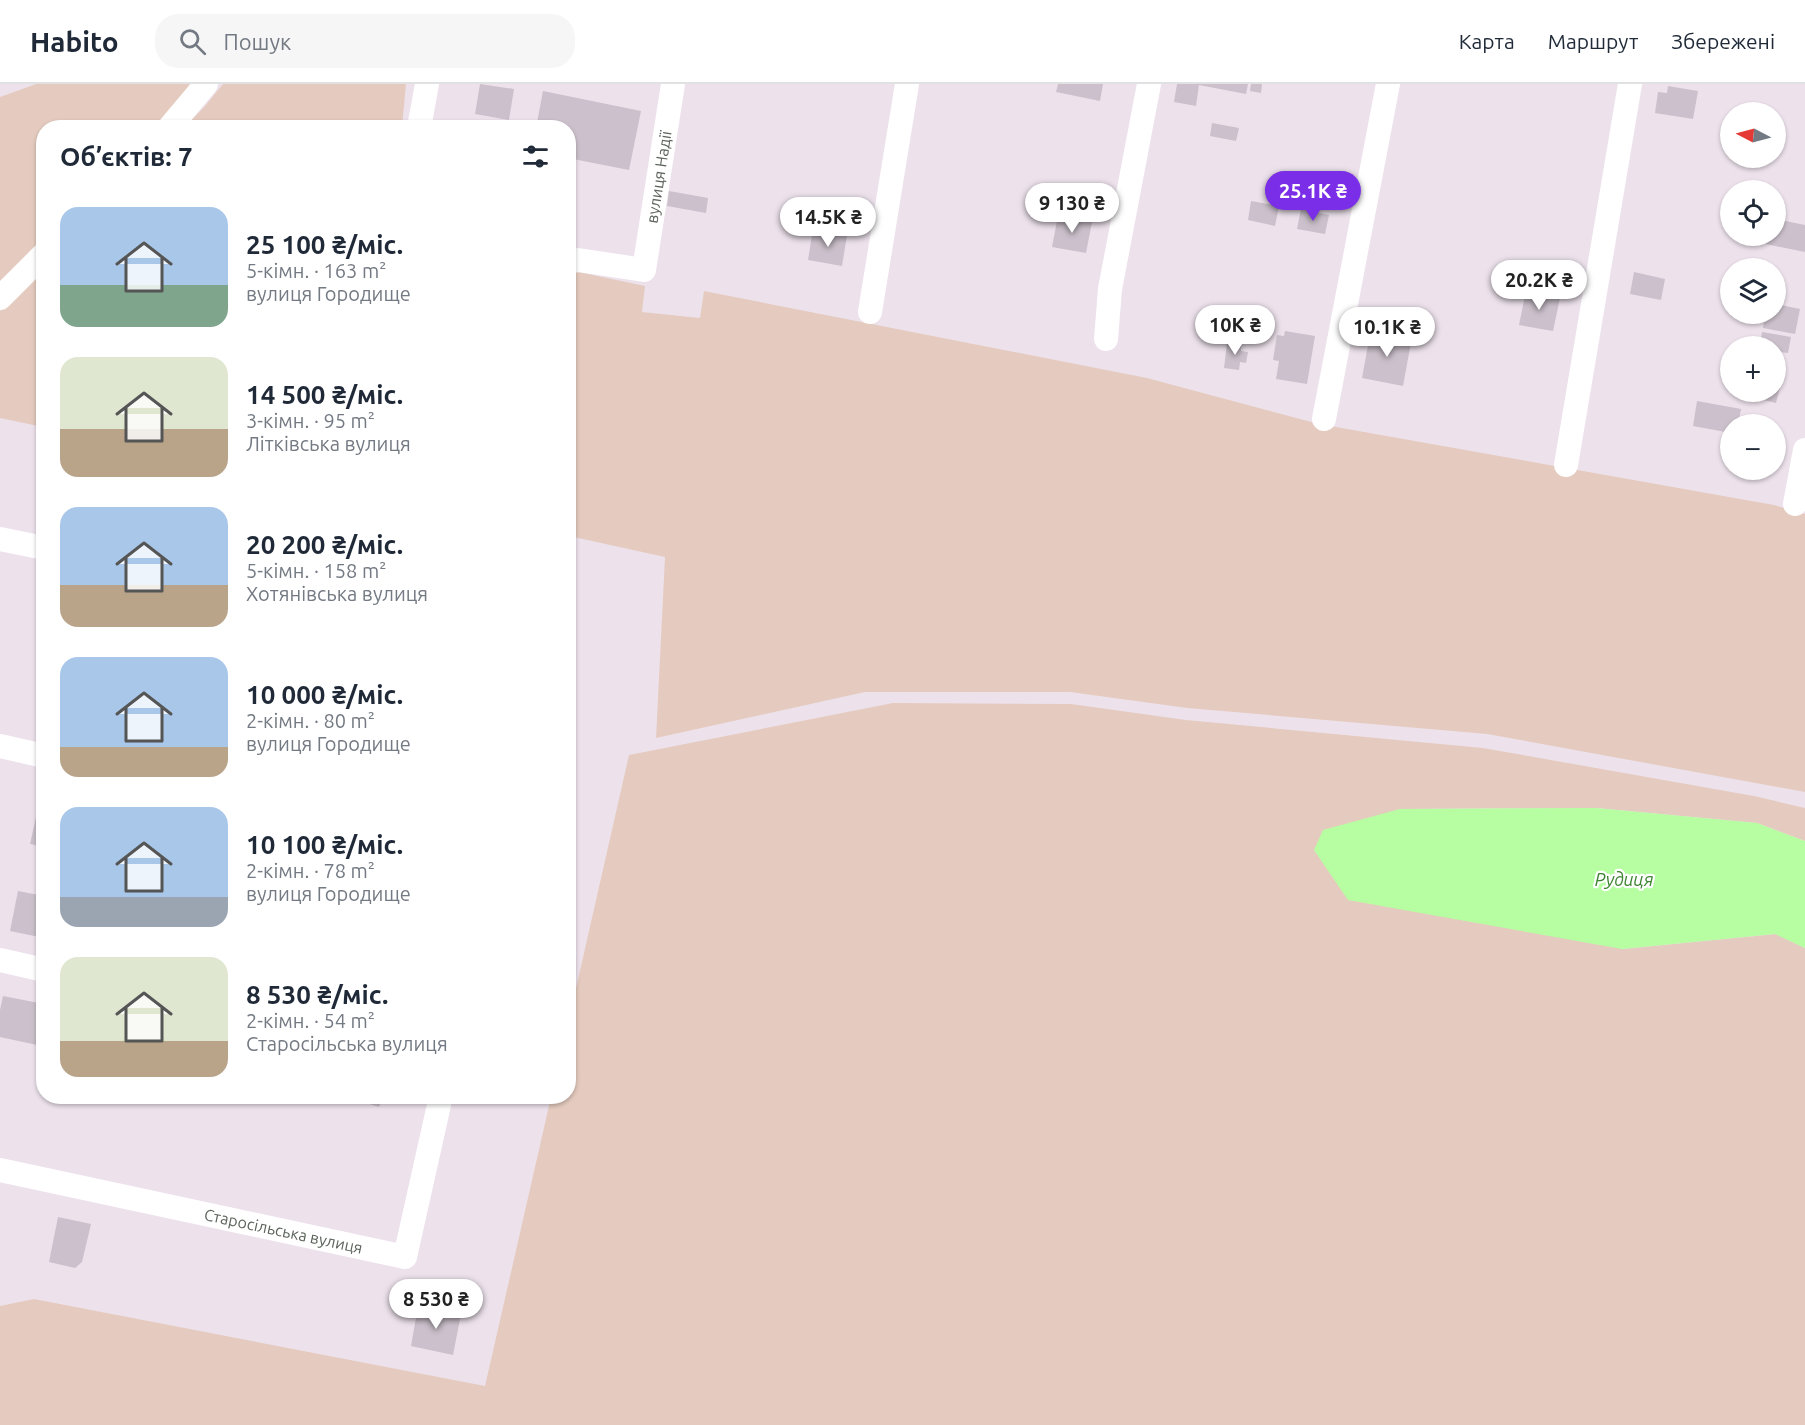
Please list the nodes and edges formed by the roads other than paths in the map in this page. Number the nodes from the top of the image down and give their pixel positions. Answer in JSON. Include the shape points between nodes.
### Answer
{"nodes":[{"id":1,"x":206,"y":84,"type":"edge"},
{"id":2,"x":427,"y":84,"type":"edge"},
{"id":3,"x":673,"y":84,"type":"edge"},
{"id":4,"x":907,"y":84,"type":"edge"},
{"id":5,"x":1149,"y":84,"type":"edge"},
{"id":6,"x":1388,"y":84,"type":"edge"},
{"id":7,"x":1630,"y":84,"type":"edge"},
{"id":8,"x":176,"y":120,"type":"edge"},
{"id":9,"x":420,"y":120,"type":"edge"},
{"id":10,"x":576,"y":260,"type":"edge"},
{"id":11,"x":36,"y":262,"type":"edge"},
{"id":12,"x":0,"y":298,"type":"edge"},
{"id":13,"x":870,"y":312,"type":"dead end"},
{"id":14,"x":1106,"y":339,"type":"dead end"},
{"id":15,"x":1324,"y":419,"type":"dead end"},
{"id":16,"x":1805,"y":450,"type":"edge"},
{"id":17,"x":1566,"y":465,"type":"dead end"},
{"id":18,"x":1795,"y":504,"type":"dead end"},
{"id":19,"x":0,"y":539,"type":"edge"},
{"id":20,"x":36,"y":546,"type":"edge"},
{"id":21,"x":0,"y":746,"type":"edge"},
{"id":22,"x":36,"y":754,"type":"edge"},
{"id":23,"x":0,"y":960,"type":"edge"},
{"id":24,"x":36,"y":968,"type":"edge"},
{"id":25,"x":439,"y":1104,"type":"edge"},
{"id":26,"x":0,"y":1170,"type":"edge"}],
"edges":[{"from":1,"to":8,"type":"street"},
{"from":2,"to":9,"type":"street"},
{"from":3,"to":10,"type":"street","name":"вулиця Надії","via":[[644,270]]},
{"from":4,"to":13,"type":"street"},
{"from":5,"to":14,"type":"street","via":[[1110,289]]},
{"from":6,"to":15,"type":"street"},
{"from":7,"to":17,"type":"street"},
{"from":11,"to":12,"type":"street"},
{"from":16,"to":18,"type":"street"},
{"from":19,"to":20,"type":"street"},
{"from":21,"to":22,"type":"street"},
{"from":23,"to":24,"type":"street"},
{"from":25,"to":26,"type":"street","name":"Старосільська вулиця","via":[[405,1257]]}]}
